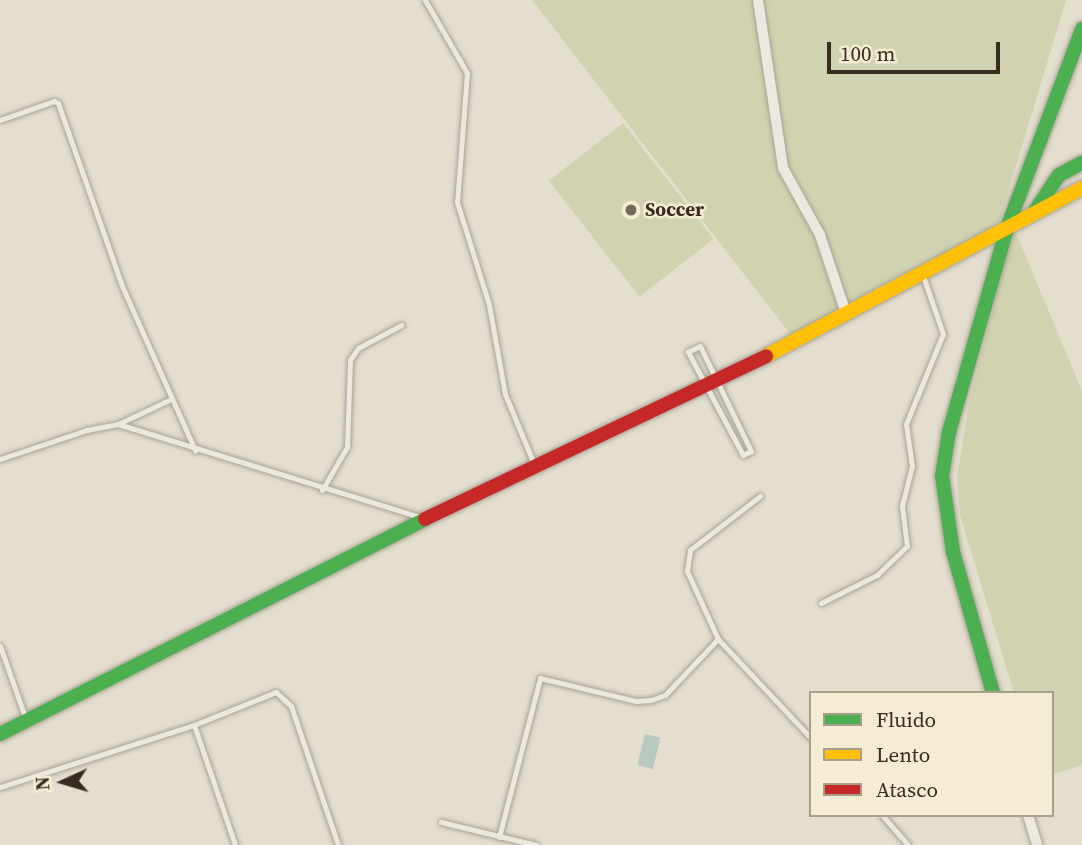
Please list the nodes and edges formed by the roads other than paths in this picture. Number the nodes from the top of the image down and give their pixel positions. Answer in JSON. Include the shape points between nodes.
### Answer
{"nodes":[{"id":1,"x":425,"y":0,"type":"edge"},
{"id":2,"x":760,"y":1,"type":"edge"},
{"id":3,"x":1082,"y":29,"type":"edge"},
{"id":4,"x":0,"y":120,"type":"edge"},
{"id":5,"x":1082,"y":163,"type":"edge"},
{"id":6,"x":1082,"y":188,"type":"edge"},
{"id":7,"x":1035,"y":211,"type":"junction"},
{"id":8,"x":1007,"y":228,"type":"junction"},
{"id":9,"x":922,"y":273,"type":"junction"},
{"id":10,"x":846,"y":313,"type":"junction"},
{"id":11,"x":401,"y":325,"type":"dead end"},
{"id":12,"x":711,"y":383,"type":"junction"},
{"id":13,"x":169,"y":400,"type":"junction"},
{"id":14,"x":736,"y":422,"type":"junction"},
{"id":15,"x":118,"y":424,"type":"junction"},
{"id":16,"x":726,"y":427,"type":"junction"},
{"id":17,"x":195,"y":450,"type":"junction"},
{"id":18,"x":0,"y":459,"type":"edge"},
{"id":19,"x":535,"y":467,"type":"junction"},
{"id":20,"x":322,"y":490,"type":"junction"},
{"id":21,"x":760,"y":496,"type":"dead end"},
{"id":22,"x":426,"y":519,"type":"junction"},
{"id":23,"x":821,"y":603,"type":"dead end"},
{"id":24,"x":718,"y":639,"type":"junction"},
{"id":25,"x":0,"y":646,"type":"edge"},
{"id":26,"x":8,"y":666,"type":"junction"},
{"id":27,"x":0,"y":669,"type":"edge"},
{"id":28,"x":992,"y":691,"type":"edge"},
{"id":29,"x":26,"y":720,"type":"junction"},
{"id":30,"x":194,"y":725,"type":"junction"},
{"id":31,"x":0,"y":734,"type":"edge"},
{"id":32,"x":809,"y":735,"type":"edge"},
{"id":33,"x":0,"y":787,"type":"edge"},
{"id":34,"x":884,"y":817,"type":"edge"},
{"id":35,"x":1029,"y":817,"type":"edge"},
{"id":36,"x":441,"y":822,"type":"dead end"},
{"id":37,"x":499,"y":836,"type":"junction"},
{"id":38,"x":235,"y":845,"type":"edge"},
{"id":39,"x":338,"y":845,"type":"edge"},
{"id":40,"x":536,"y":845,"type":"edge"},
{"id":41,"x":908,"y":845,"type":"edge"},
{"id":42,"x":1037,"y":845,"type":"edge"}],
"edges":[{"from":1,"to":19,"type":"lane","via":[[467,74],[457,202],[489,304],[505,394]]},
{"from":2,"to":10,"type":"street","via":[[772,114],[783,168],[820,235]]},
{"from":3,"to":8,"type":"street"},
{"from":4,"to":13,"type":"lane","via":[[58,103],[122,286]]},
{"from":5,"to":7,"type":"street","via":[[1059,175]]},
{"from":6,"to":7,"type":"street"},
{"from":7,"to":8,"type":"street"},
{"from":8,"to":9,"type":"street"},
{"from":8,"to":28,"type":"street","via":[[952,419],[942,476],[953,552]]},
{"from":9,"to":10,"type":"street"},
{"from":9,"to":23,"type":"lane","via":[[943,334],[906,424],[912,466],[902,506],[907,546],[877,575]]},
{"from":10,"to":12,"type":"street"},
{"from":11,"to":20,"type":"lane","via":[[358,348],[350,360],[347,447]]},
{"from":12,"to":12,"type":"lane","via":[[688,352],[700,346]]},
{"from":12,"to":14,"type":"lane"},
{"from":12,"to":16,"type":"lane"},
{"from":12,"to":19,"type":"street"},
{"from":13,"to":15,"type":"lane"},
{"from":13,"to":17,"type":"lane"},
{"from":14,"to":16,"type":"lane"},
{"from":14,"to":16,"type":"lane","via":[[751,451],[743,455]]},
{"from":15,"to":17,"type":"lane"},
{"from":15,"to":18,"type":"lane","via":[[88,429]]},
{"from":17,"to":20,"type":"lane"},
{"from":19,"to":22,"type":"street"},
{"from":20,"to":22,"type":"lane"},
{"from":21,"to":24,"type":"lane","via":[[690,550],[687,559],[690,580]]},
{"from":22,"to":29,"type":"street"},
{"from":24,"to":32,"type":"lane"},
{"from":24,"to":37,"type":"lane","via":[[665,695],[651,700],[636,701],[540,678]]},
{"from":25,"to":26,"type":"lane"},
{"from":26,"to":27,"type":"lane"},
{"from":26,"to":29,"type":"lane"},
{"from":29,"to":31,"type":"street"},
{"from":30,"to":33,"type":"lane"},
{"from":30,"to":38,"type":"lane"},
{"from":30,"to":39,"type":"lane","via":[[268,693],[285,698]]},
{"from":34,"to":41,"type":"lane"},
{"from":35,"to":42,"type":"street"},
{"from":36,"to":37,"type":"lane"},
{"from":37,"to":40,"type":"lane"}]}
